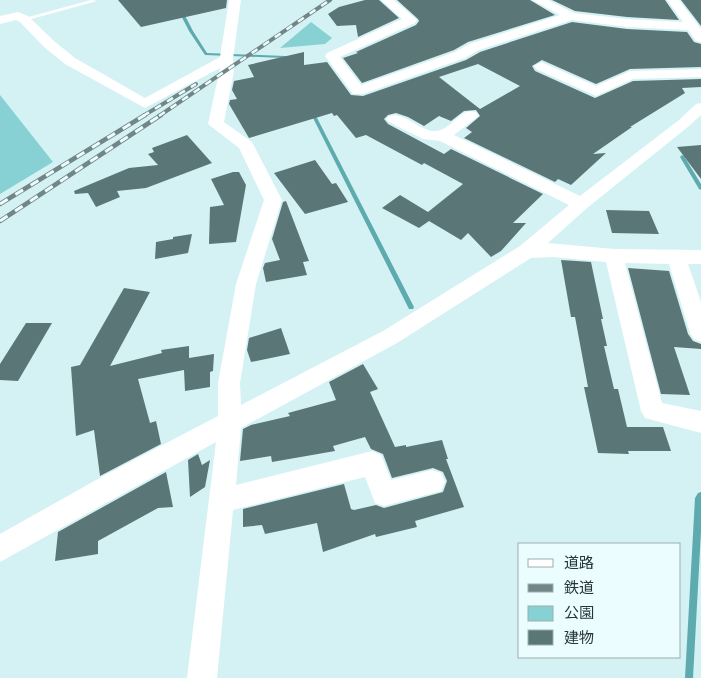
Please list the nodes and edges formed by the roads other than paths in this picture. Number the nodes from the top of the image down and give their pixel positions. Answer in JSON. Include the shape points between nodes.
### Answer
{"nodes":[{"id":1,"x":235,"y":0,"type":"edge"},
{"id":2,"x":387,"y":0,"type":"edge"},
{"id":3,"x":538,"y":0,"type":"edge"},
{"id":4,"x":673,"y":0,"type":"edge"},
{"id":5,"x":94,"y":2,"type":"dead end"},
{"id":6,"x":571,"y":16,"type":"junction"},
{"id":7,"x":24,"y":19,"type":"junction"},
{"id":8,"x":0,"y":20,"type":"edge"},
{"id":9,"x":693,"y":22,"type":"edge"},
{"id":10,"x":701,"y":38,"type":"edge"},
{"id":11,"x":226,"y":59,"type":"junction"},
{"id":12,"x":541,"y":66,"type":"dead end"},
{"id":13,"x":701,"y":73,"type":"edge"},
{"id":14,"x":701,"y":107,"type":"edge"},
{"id":15,"x":471,"y":115,"type":"dead end"},
{"id":16,"x":394,"y":119,"type":"dead end"},
{"id":17,"x":443,"y":136,"type":"junction"},
{"id":18,"x":581,"y":204,"type":"junction"},
{"id":19,"x":527,"y":251,"type":"junction"},
{"id":20,"x":614,"y":256,"type":"junction"},
{"id":21,"x":676,"y":257,"type":"junction"},
{"id":22,"x":701,"y":257,"type":"edge"},
{"id":23,"x":701,"y":333,"type":"edge"},
{"id":24,"x":701,"y":422,"type":"edge"},
{"id":25,"x":230,"y":423,"type":"junction"},
{"id":26,"x":432,"y":482,"type":"dead end"},
{"id":27,"x":221,"y":501,"type":"junction"},
{"id":28,"x":0,"y":549,"type":"edge"},
{"id":29,"x":202,"y":678,"type":"edge"}],
"edges":[{"from":1,"to":11,"type":"street"},
{"from":2,"to":6,"type":"street","via":[[411,20],[332,56],[358,90],[460,55],[474,47]]},
{"from":3,"to":6,"type":"street"},
{"from":4,"to":9,"type":"street"},
{"from":5,"to":7,"type":"lane"},
{"from":6,"to":9,"type":"street","via":[[627,24]]},
{"from":7,"to":8,"type":"street","via":[[18,16]]},
{"from":7,"to":11,"type":"street","via":[[70,61],[145,104]]},
{"from":9,"to":10,"type":"street"},
{"from":11,"to":25,"type":"street","via":[[227,71],[216,124],[246,145],[273,200],[246,284],[229,383]]},
{"from":12,"to":13,"type":"street","via":[[596,92],[630,75]]},
{"from":14,"to":18,"type":"street","via":[[684,124]]},
{"from":15,"to":17,"type":"street"},
{"from":16,"to":17,"type":"street","via":[[429,136]]},
{"from":17,"to":18,"type":"street"},
{"from":18,"to":19,"type":"street"},
{"from":19,"to":20,"type":"street"},
{"from":19,"to":25,"type":"street","via":[[390,337]]},
{"from":20,"to":21,"type":"street"},
{"from":20,"to":24,"type":"street","via":[[653,411]]},
{"from":21,"to":22,"type":"street"},
{"from":21,"to":23,"type":"street"},
{"from":25,"to":27,"type":"street"},
{"from":25,"to":28,"type":"street"},
{"from":26,"to":27,"type":"street","via":[[384,494],[372,463]]},
{"from":27,"to":29,"type":"street"}]}
